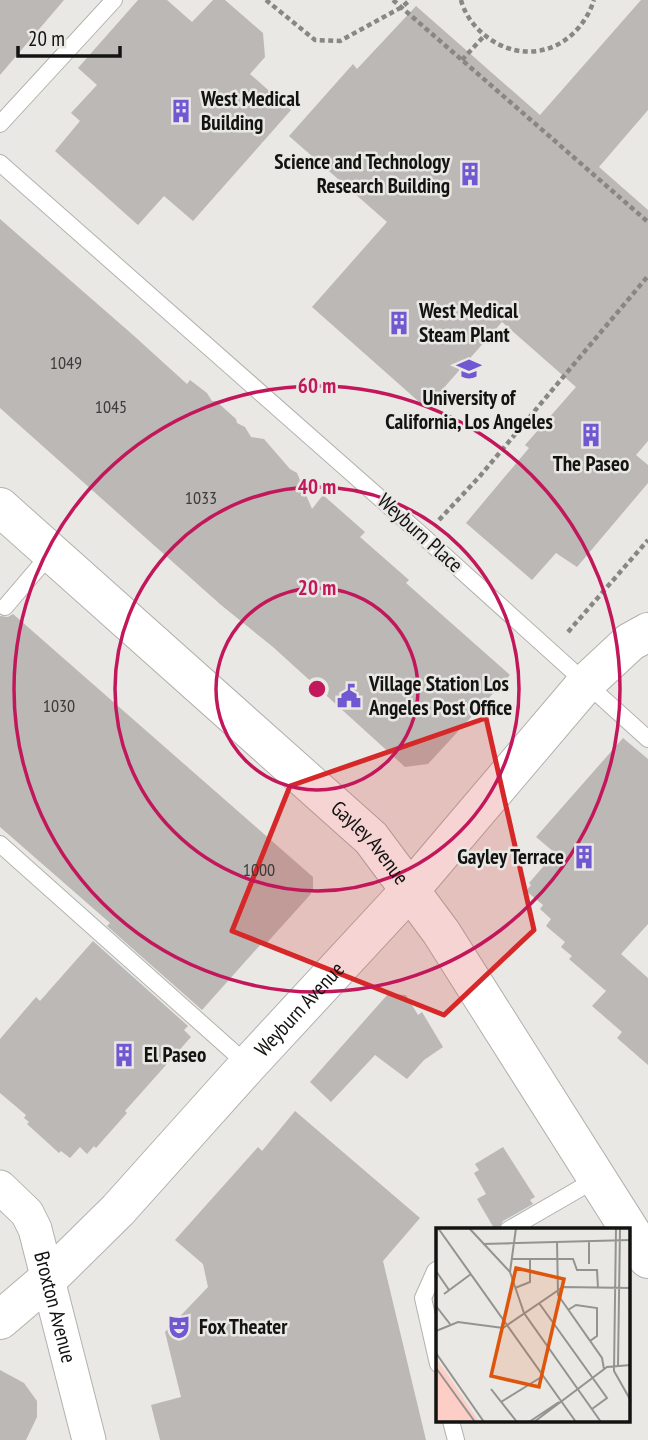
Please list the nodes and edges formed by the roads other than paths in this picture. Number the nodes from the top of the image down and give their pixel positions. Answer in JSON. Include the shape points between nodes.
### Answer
{"nodes":[{"id":1,"x":114,"y":0,"type":"edge"},
{"id":2,"x":0,"y":124,"type":"edge"},
{"id":3,"x":0,"y":163,"type":"edge"},
{"id":4,"x":0,"y":508,"type":"edge"},
{"id":5,"x":51,"y":553,"type":"junction"},
{"id":6,"x":5,"y":607,"type":"dead end"},
{"id":7,"x":648,"y":632,"type":"edge"},
{"id":8,"x":586,"y":683,"type":"junction"},
{"id":9,"x":648,"y":739,"type":"edge"},
{"id":10,"x":0,"y":844,"type":"edge"},
{"id":11,"x":411,"y":889,"type":"junction"},
{"id":12,"x":248,"y":1065,"type":"junction"},
{"id":13,"x":598,"y":1178,"type":"junction"},
{"id":14,"x":0,"y":1187,"type":"edge"},
{"id":15,"x":511,"y":1228,"type":"edge"},
{"id":16,"x":629,"y":1228,"type":"edge"},
{"id":17,"x":630,"y":1230,"type":"edge"},
{"id":18,"x":648,"y":1259,"type":"edge"},
{"id":19,"x":436,"y":1270,"type":"edge"},
{"id":20,"x":48,"y":1279,"type":"junction"},
{"id":21,"x":0,"y":1320,"type":"edge"},
{"id":22,"x":436,"y":1355,"type":"edge"},
{"id":23,"x":451,"y":1422,"type":"edge"},
{"id":24,"x":89,"y":1440,"type":"edge"},
{"id":25,"x":456,"y":1440,"type":"edge"}],
"edges":[{"from":1,"to":2,"type":"lane"},
{"from":3,"to":8,"type":"lane","name":"Weyburn Place"},
{"from":4,"to":5,"type":"street","name":"Gayley Avenue"},
{"from":5,"to":6,"type":"lane"},
{"from":5,"to":11,"type":"street","name":"Gayley Avenue","via":[[370,838]]},
{"from":7,"to":8,"type":"street","name":"Weyburn Avenue","via":[[630,642]]},
{"from":8,"to":9,"type":"lane","name":"Weyburn Place"},
{"from":8,"to":11,"type":"street","name":"Weyburn Avenue"},
{"from":10,"to":12,"type":"lane"},
{"from":11,"to":12,"type":"street","name":"Weyburn Avenue"},
{"from":11,"to":13,"type":"street","name":"Gayley Avenue"},
{"from":12,"to":20,"type":"street","name":"Weyburn Avenue","via":[[118,1210]]},
{"from":13,"to":15,"type":"lane"},
{"from":13,"to":16,"type":"street","name":"Gayley Avenue"},
{"from":14,"to":20,"type":"street","name":"Broxton Avenue","via":[[30,1218]]},
{"from":17,"to":18,"type":"street","name":"Gayley Avenue"},
{"from":19,"to":22,"type":"lane","via":[[423,1298]]},
{"from":20,"to":21,"type":"street","name":"Weyburn Avenue"},
{"from":20,"to":24,"type":"street","name":"Broxton Avenue"},
{"from":23,"to":25,"type":"lane"}]}
